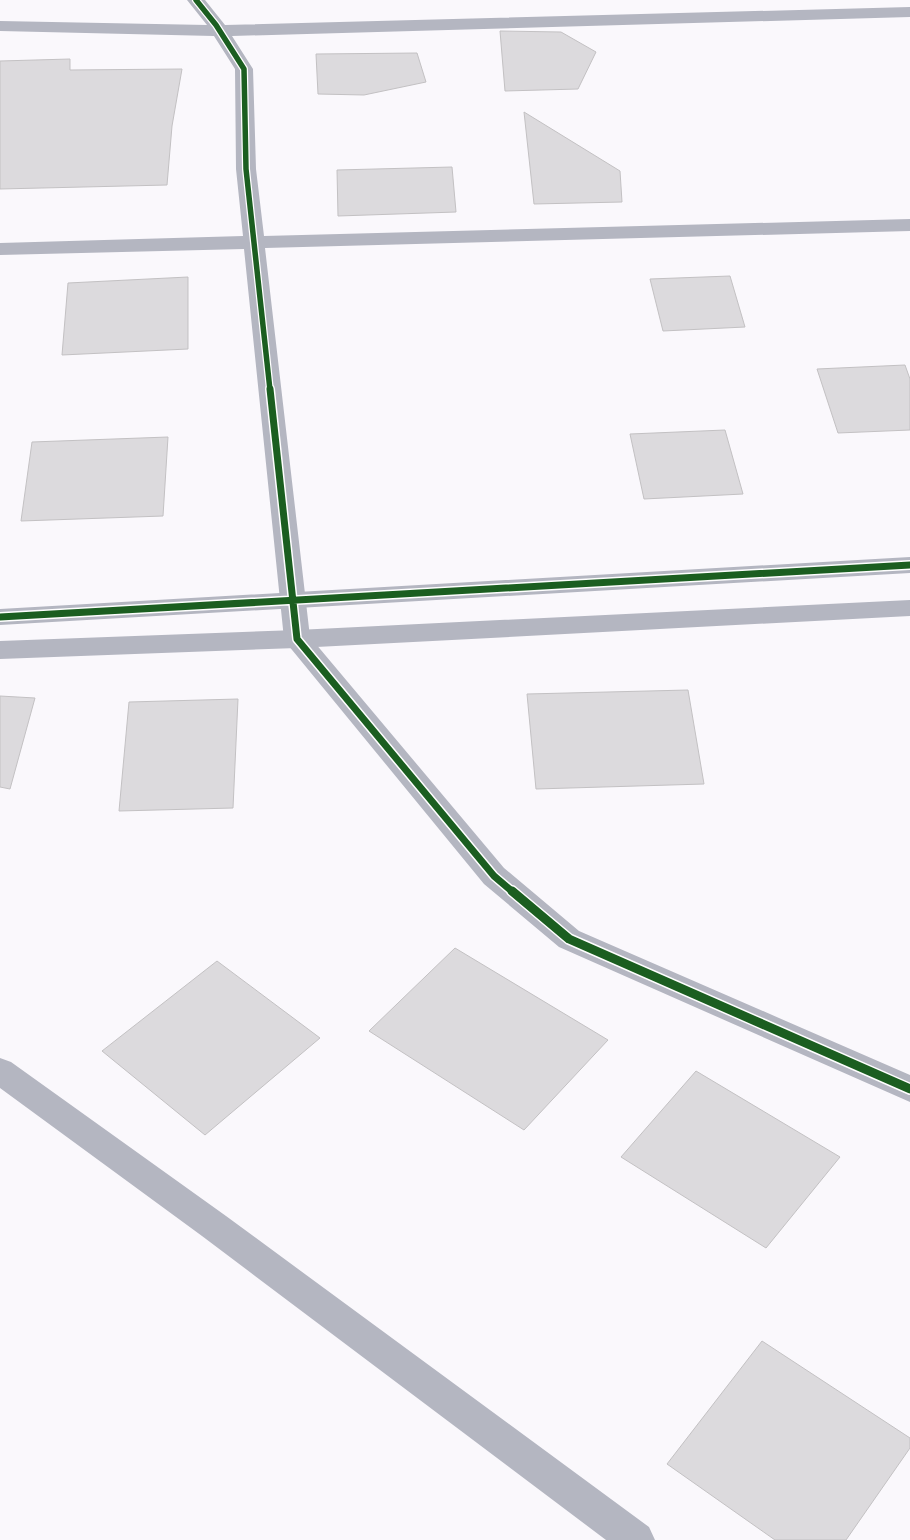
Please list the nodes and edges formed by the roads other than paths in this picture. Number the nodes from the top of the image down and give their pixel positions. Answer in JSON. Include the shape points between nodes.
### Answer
{"nodes":[{"id":1,"x":196,"y":0,"type":"edge"},
{"id":2,"x":868,"y":6,"type":"edge"},
{"id":3,"x":910,"y":12,"type":"edge"},
{"id":4,"x":0,"y":26,"type":"edge"},
{"id":5,"x":220,"y":31,"type":"junction"},
{"id":6,"x":910,"y":225,"type":"edge"},
{"id":7,"x":254,"y":243,"type":"junction"},
{"id":8,"x":0,"y":249,"type":"edge"},
{"id":9,"x":910,"y":565,"type":"edge"},
{"id":10,"x":293,"y":601,"type":"junction"},
{"id":11,"x":910,"y":608,"type":"edge"},
{"id":12,"x":0,"y":617,"type":"edge"},
{"id":13,"x":298,"y":639,"type":"junction"},
{"id":14,"x":0,"y":650,"type":"edge"},
{"id":15,"x":0,"y":1071,"type":"edge"},
{"id":16,"x":910,"y":1089,"type":"edge"},
{"id":17,"x":636,"y":1540,"type":"edge"}],
"edges":[{"from":1,"to":5,"type":"street"},
{"from":2,"to":3,"type":"street"},
{"from":2,"to":5,"type":"street"},
{"from":4,"to":5,"type":"street"},
{"from":5,"to":7,"type":"street","via":[[244,69],[246,169]]},
{"from":6,"to":7,"type":"street"},
{"from":7,"to":8,"type":"street"},
{"from":7,"to":10,"type":"street"},
{"from":9,"to":10,"type":"street"},
{"from":10,"to":12,"type":"street"},
{"from":10,"to":13,"type":"street"},
{"from":11,"to":13,"type":"street"},
{"from":13,"to":14,"type":"street"},
{"from":13,"to":16,"type":"street","via":[[494,876],[569,939]]},
{"from":15,"to":17,"type":"street"}]}
